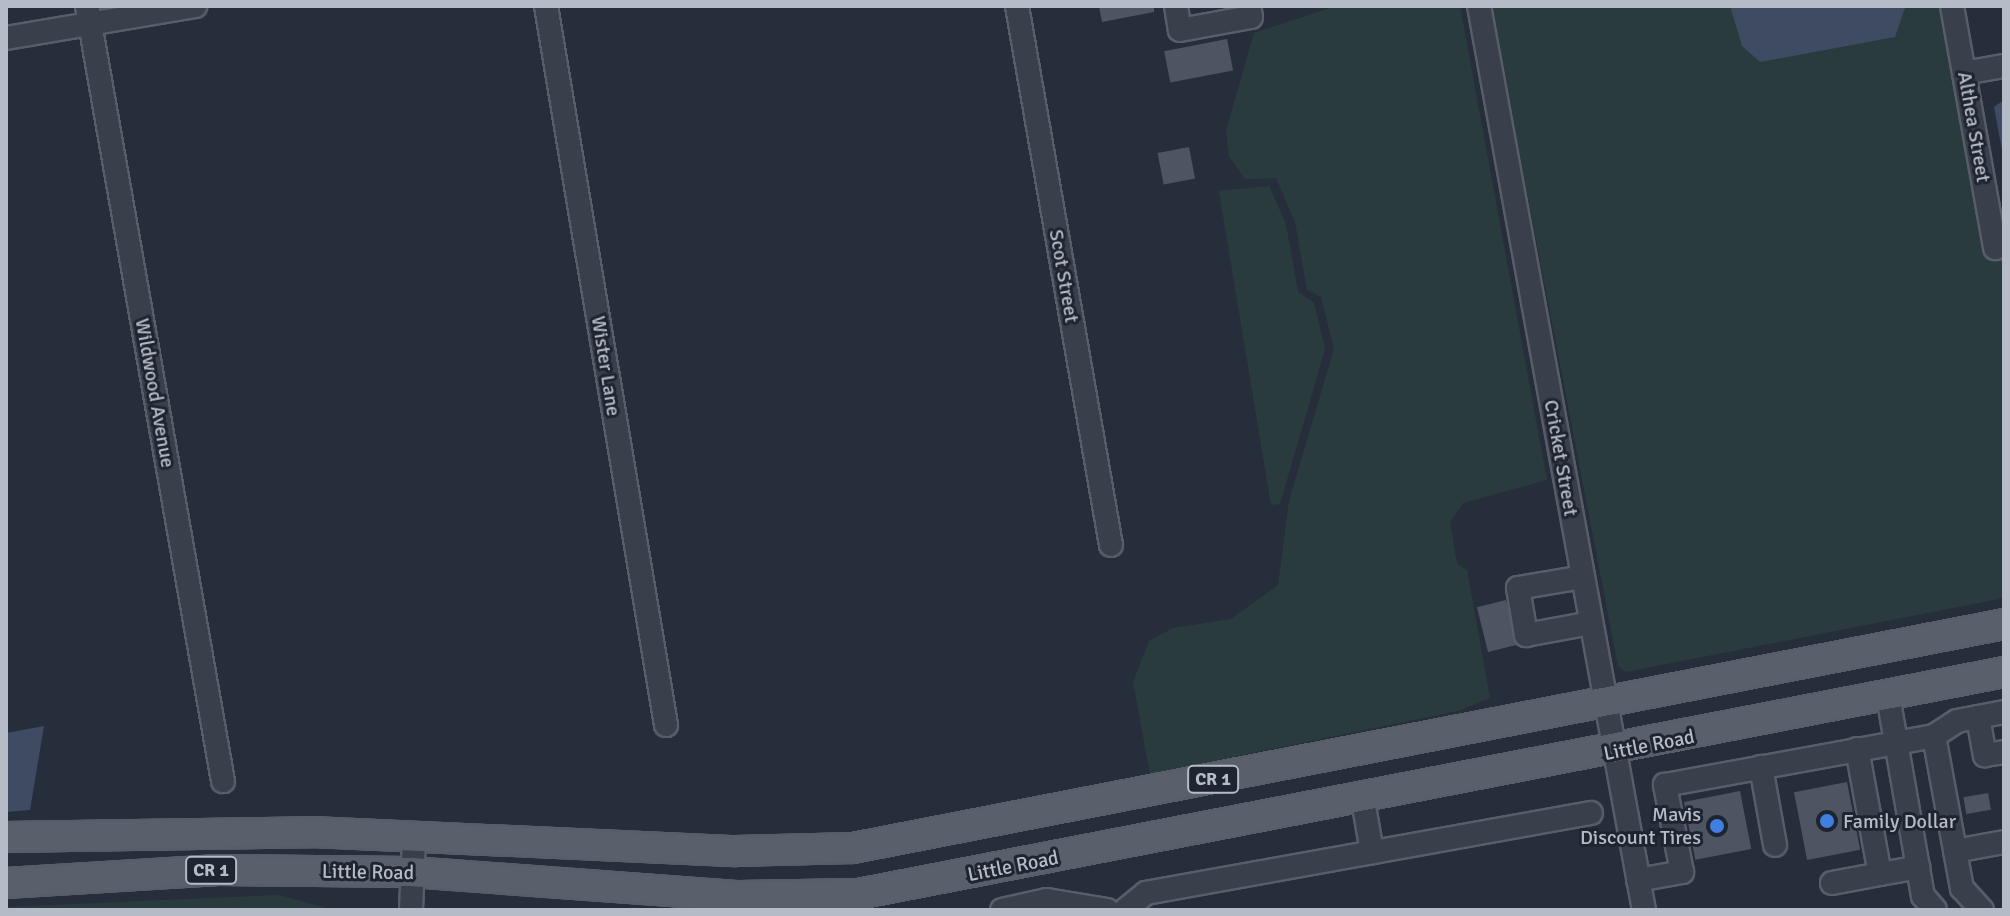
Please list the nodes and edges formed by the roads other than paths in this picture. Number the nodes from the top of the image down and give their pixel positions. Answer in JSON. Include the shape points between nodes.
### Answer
{"nodes":[{"id":1,"x":195,"y":6,"type":"edge"},
{"id":2,"x":546,"y":6,"type":"edge"},
{"id":3,"x":1017,"y":6,"type":"edge"},
{"id":4,"x":1176,"y":6,"type":"edge"},
{"id":5,"x":1249,"y":6,"type":"edge"},
{"id":6,"x":1479,"y":6,"type":"edge"},
{"id":7,"x":1952,"y":6,"type":"edge"},
{"id":8,"x":88,"y":15,"type":"edge"},
{"id":9,"x":6,"y":38,"type":"edge"},
{"id":10,"x":2004,"y":66,"type":"edge"},
{"id":11,"x":1964,"y":73,"type":"junction"},
{"id":12,"x":1995,"y":248,"type":"dead end"},
{"id":13,"x":1111,"y":545,"type":"dead end"},
{"id":14,"x":1583,"y":577,"type":"junction"},
{"id":15,"x":1591,"y":623,"type":"junction"},
{"id":16,"x":2004,"y":624,"type":"edge"},
{"id":17,"x":2004,"y":672,"type":"edge"},
{"id":18,"x":1888,"y":696,"type":"junction"},
{"id":19,"x":1606,"y":702,"type":"junction"},
{"id":20,"x":2004,"y":712,"type":"edge"},
{"id":21,"x":1978,"y":717,"type":"junction"},
{"id":22,"x":666,"y":725,"type":"dead end"},
{"id":23,"x":1934,"y":736,"type":"junction"},
{"id":24,"x":1897,"y":743,"type":"junction"},
{"id":25,"x":1857,"y":749,"type":"junction"},
{"id":26,"x":1616,"y":752,"type":"junction"},
{"id":27,"x":2004,"y":752,"type":"edge"},
{"id":28,"x":1761,"y":767,"type":"junction"},
{"id":29,"x":223,"y":781,"type":"dead end"},
{"id":30,"x":1363,"y":800,"type":"junction"},
{"id":31,"x":1591,"y":813,"type":"dead end"},
{"id":32,"x":6,"y":837,"type":"edge"},
{"id":33,"x":414,"y":838,"type":"junction"},
{"id":34,"x":2004,"y":842,"type":"edge"},
{"id":35,"x":1775,"y":845,"type":"dead end"},
{"id":36,"x":1955,"y":851,"type":"junction"},
{"id":37,"x":1372,"y":852,"type":"junction"},
{"id":38,"x":1918,"y":867,"type":"junction"},
{"id":39,"x":411,"y":872,"type":"junction"},
{"id":40,"x":1880,"y":874,"type":"junction"},
{"id":41,"x":1638,"y":880,"type":"junction"},
{"id":42,"x":6,"y":883,"type":"edge"},
{"id":43,"x":1832,"y":883,"type":"dead end"},
{"id":44,"x":411,"y":910,"type":"edge"},
{"id":45,"x":1002,"y":910,"type":"edge"},
{"id":46,"x":1107,"y":910,"type":"edge"},
{"id":47,"x":1125,"y":910,"type":"edge"},
{"id":48,"x":1644,"y":910,"type":"edge"},
{"id":49,"x":1935,"y":910,"type":"edge"},
{"id":50,"x":1982,"y":910,"type":"edge"}],
"edges":[{"from":1,"to":8,"type":"street"},
{"from":2,"to":22,"type":"street","name":"Wister Lane"},
{"from":3,"to":13,"type":"street","name":"Scot Street"},
{"from":4,"to":5,"type":"street","via":[[1180,30],[1251,17]]},
{"from":6,"to":14,"type":"street","name":"Cricket Street"},
{"from":7,"to":11,"type":"street","name":"Althea Street"},
{"from":8,"to":9,"type":"street"},
{"from":8,"to":29,"type":"street","name":"Wildwood Avenue"},
{"from":10,"to":11,"type":"street"},
{"from":11,"to":12,"type":"street","name":"Althea Street"},
{"from":14,"to":15,"type":"street","name":"Cricket Street"},
{"from":14,"to":15,"type":"street","via":[[1518,588],[1526,635]]},
{"from":15,"to":19,"type":"street","name":"Cricket Street"},
{"from":16,"to":19,"type":"main road","name":"Little Road","number":"CR 1"},
{"from":17,"to":18,"type":"main road","name":"Little Road","number":"CR 1"},
{"from":18,"to":24,"type":"street"},
{"from":18,"to":26,"type":"main road","name":"Little Road","number":"CR 1"},
{"from":19,"to":26,"type":"street","name":"Cricket Street"},
{"from":19,"to":33,"type":"main road","name":"Little Road","number":"CR 1","via":[[853,848]]},
{"from":20,"to":21,"type":"street"},
{"from":21,"to":23,"type":"street"},
{"from":21,"to":27,"type":"street","via":[[1985,755]]},
{"from":23,"to":24,"type":"street"},
{"from":23,"to":36,"type":"street"},
{"from":24,"to":25,"type":"street"},
{"from":24,"to":38,"type":"street"},
{"from":25,"to":28,"type":"street"},
{"from":25,"to":40,"type":"street"},
{"from":26,"to":30,"type":"main road","name":"Little Road","number":"CR 1"},
{"from":26,"to":41,"type":"street","name":"Cricket Street"},
{"from":28,"to":35,"type":"street"},
{"from":28,"to":41,"type":"street","via":[[1665,785],[1682,872]]},
{"from":30,"to":37,"type":"street"},
{"from":30,"to":39,"type":"main road","name":"Little Road","number":"CR 1","via":[[858,894],[739,896]]},
{"from":31,"to":37,"type":"street"},
{"from":32,"to":33,"type":"main road","name":"Little Road","number":"CR 1","via":[[312,832]]},
{"from":33,"to":39,"type":"street"},
{"from":34,"to":36,"type":"street"},
{"from":36,"to":50,"type":"street","via":[[1962,888]]},
{"from":37,"to":47,"type":"street","via":[[1146,893]]},
{"from":38,"to":40,"type":"street"},
{"from":38,"to":49,"type":"street","via":[[1923,896]]},
{"from":39,"to":42,"type":"main road","name":"Little Road","number":"CR 1","via":[[219,870]]},
{"from":39,"to":44,"type":"street"},
{"from":40,"to":43,"type":"street"},
{"from":41,"to":48,"type":"street","name":"Cricket Street"},
{"from":45,"to":46,"type":"street","via":[[1047,900]]}]}
